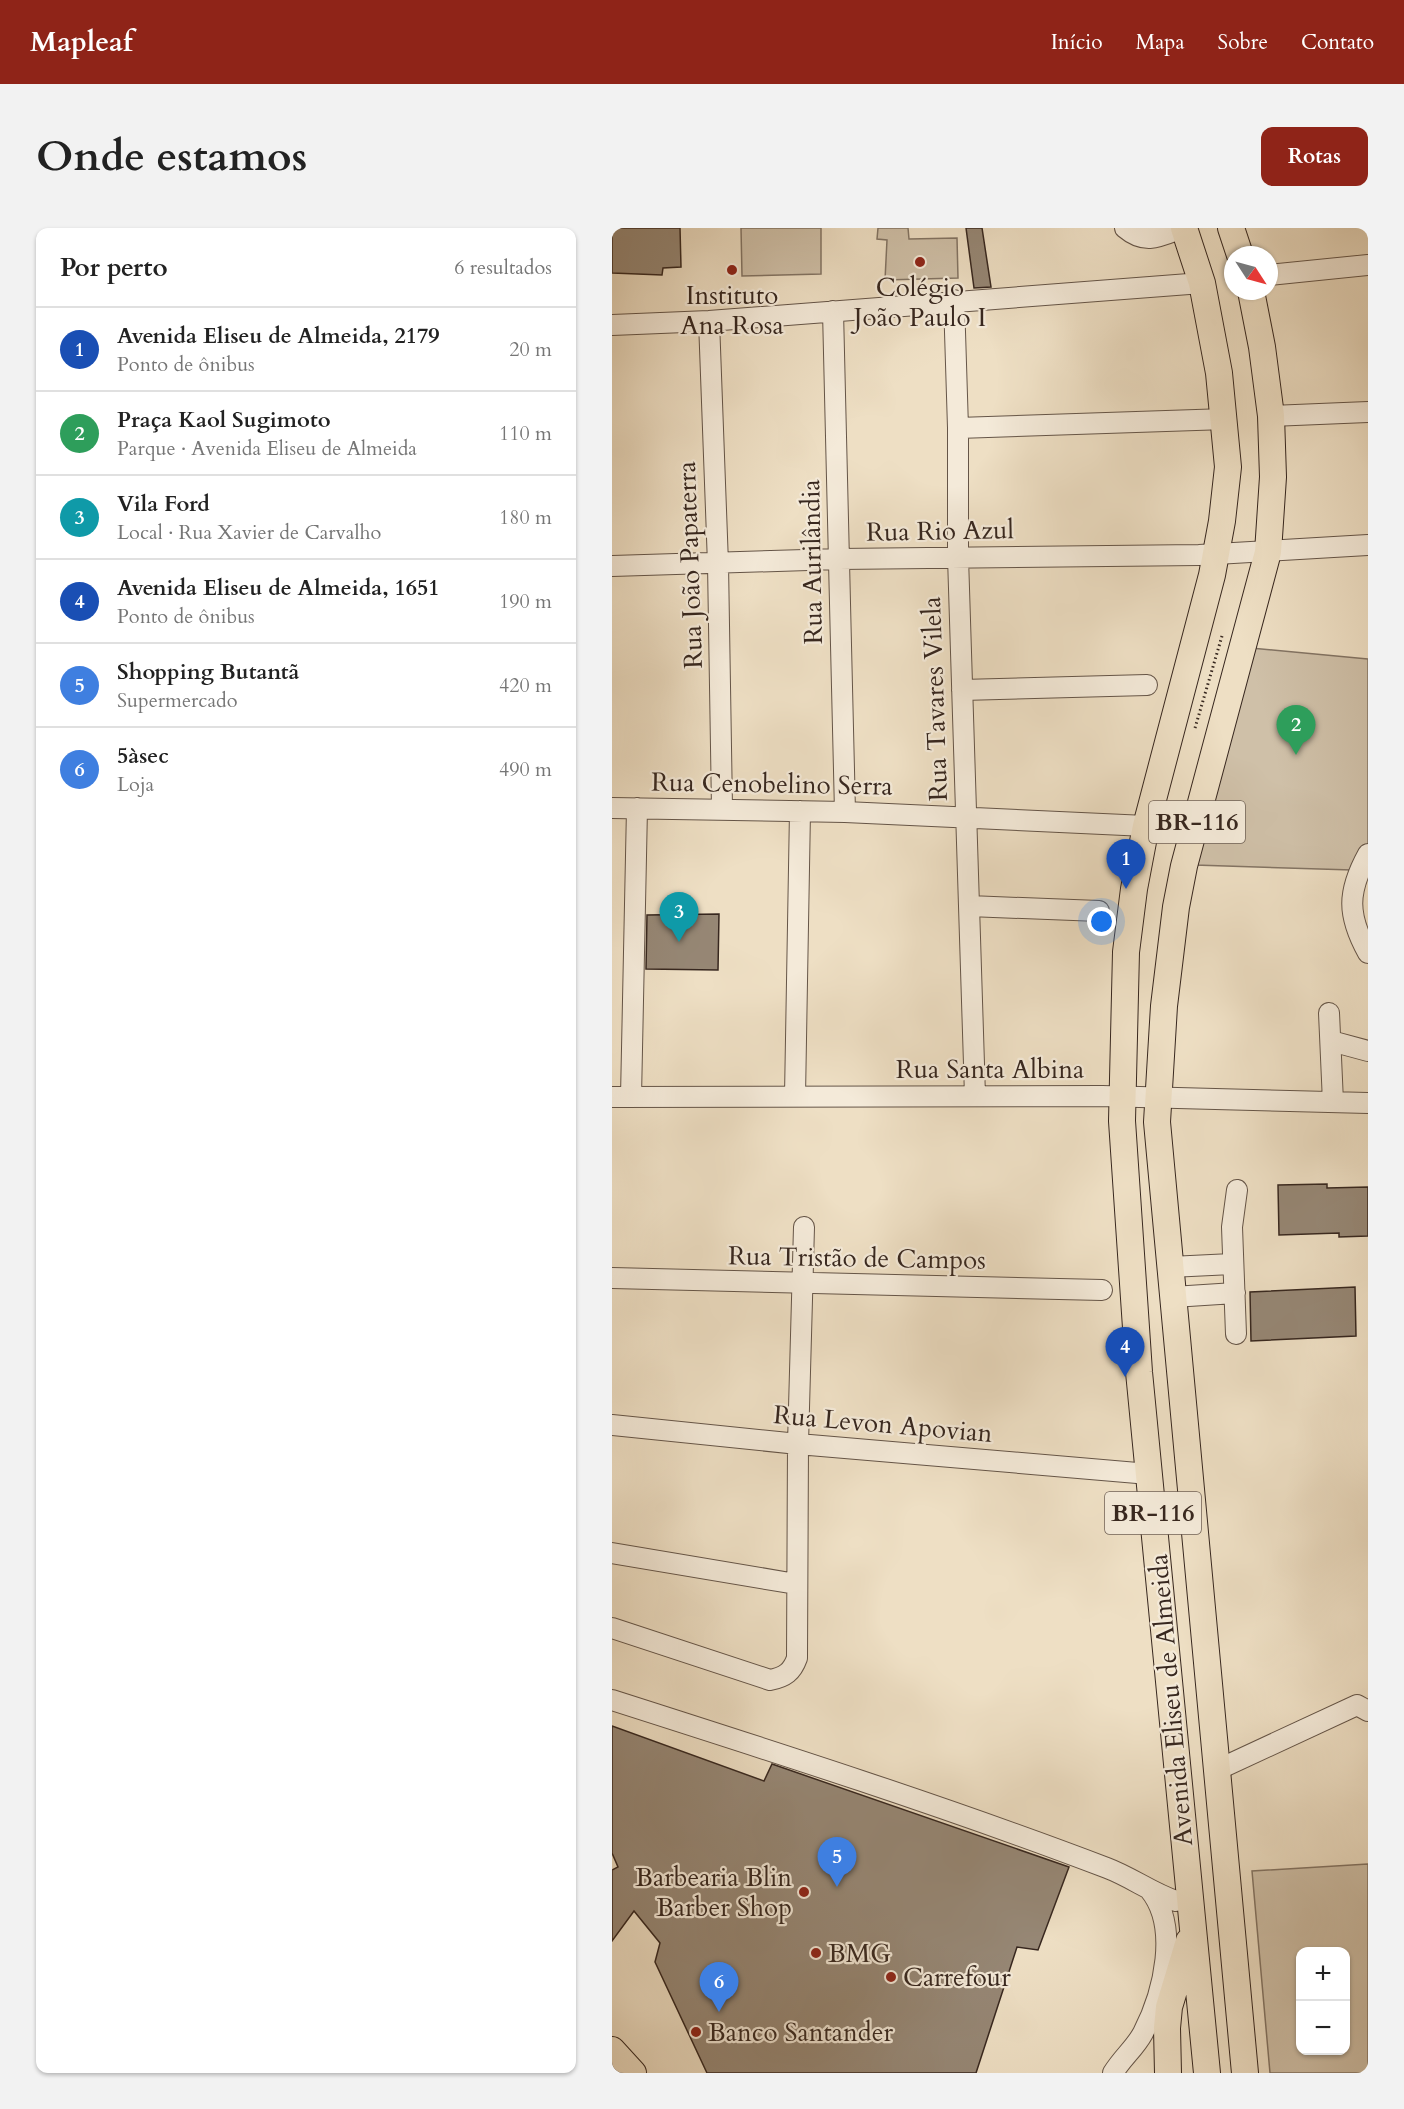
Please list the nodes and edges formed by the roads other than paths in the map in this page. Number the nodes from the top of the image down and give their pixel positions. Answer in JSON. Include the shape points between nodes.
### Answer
{"nodes":[{"id":1,"x":1125,"y":228,"type":"edge"},
{"id":2,"x":1183,"y":228,"type":"edge"},
{"id":3,"x":1231,"y":228,"type":"edge"},
{"id":4,"x":1237,"y":246,"type":"edge"},
{"id":5,"x":1368,"y":265,"type":"edge"},
{"id":6,"x":1278,"y":274,"type":"edge"},
{"id":7,"x":1202,"y":283,"type":"junction"},
{"id":8,"x":954,"y":300,"type":"junction"},
{"id":9,"x":1253,"y":300,"type":"edge"},
{"id":10,"x":833,"y":311,"type":"junction"},
{"id":11,"x":709,"y":321,"type":"junction"},
{"id":12,"x":612,"y":325,"type":"edge"},
{"id":13,"x":1368,"y":412,"type":"edge"},
{"id":14,"x":1271,"y":416,"type":"junction"},
{"id":15,"x":1226,"y":419,"type":"junction"},
{"id":16,"x":958,"y":428,"type":"junction"},
{"id":17,"x":1368,"y":545,"type":"edge"},
{"id":18,"x":1268,"y":552,"type":"junction"},
{"id":19,"x":1215,"y":553,"type":"junction"},
{"id":20,"x":958,"y":558,"type":"junction"},
{"id":21,"x":839,"y":559,"type":"junction"},
{"id":22,"x":718,"y":564,"type":"junction"},
{"id":23,"x":612,"y":566,"type":"edge"},
{"id":24,"x":1147,"y":685,"type":"dead end"},
{"id":25,"x":962,"y":690,"type":"junction"},
{"id":26,"x":612,"y":808,"type":"edge"},
{"id":27,"x":637,"y":808,"type":"junction"},
{"id":28,"x":722,"y":808,"type":"junction"},
{"id":29,"x":800,"y":811,"type":"junction"},
{"id":30,"x":845,"y":812,"type":"junction"},
{"id":31,"x":966,"y":816,"type":"junction"},
{"id":32,"x":1146,"y":826,"type":"junction"},
{"id":33,"x":1368,"y":854,"type":"edge"},
{"id":34,"x":969,"y":906,"type":"junction"},
{"id":35,"x":1099,"y":911,"type":"dead end"},
{"id":36,"x":1368,"y":953,"type":"edge"},
{"id":37,"x":1329,"y":1014,"type":"dead end"},
{"id":38,"x":1331,"y":1041,"type":"junction"},
{"id":39,"x":1368,"y":1051,"type":"edge"},
{"id":40,"x":795,"y":1096,"type":"junction"},
{"id":41,"x":975,"y":1096,"type":"junction"},
{"id":42,"x":1122,"y":1096,"type":"junction"},
{"id":43,"x":622,"y":1097,"type":"edge"},
{"id":44,"x":1160,"y":1097,"type":"junction"},
{"id":45,"x":1333,"y":1102,"type":"junction"},
{"id":46,"x":1368,"y":1103,"type":"edge"},
{"id":47,"x":1237,"y":1190,"type":"dead end"},
{"id":48,"x":804,"y":1227,"type":"dead end"},
{"id":49,"x":1232,"y":1264,"type":"junction"},
{"id":50,"x":1170,"y":1267,"type":"junction"},
{"id":51,"x":612,"y":1278,"type":"edge"},
{"id":52,"x":802,"y":1283,"type":"junction"},
{"id":53,"x":1102,"y":1290,"type":"dead end"},
{"id":54,"x":1234,"y":1293,"type":"junction"},
{"id":55,"x":1173,"y":1297,"type":"junction"},
{"id":56,"x":1236,"y":1334,"type":"dead end"},
{"id":57,"x":612,"y":1425,"type":"edge"},
{"id":58,"x":798,"y":1444,"type":"junction"},
{"id":59,"x":1149,"y":1474,"type":"junction"},
{"id":60,"x":612,"y":1553,"type":"edge"},
{"id":61,"x":796,"y":1584,"type":"junction"},
{"id":62,"x":612,"y":1628,"type":"edge"},
{"id":63,"x":612,"y":1700,"type":"edge"},
{"id":64,"x":1368,"y":1711,"type":"edge"},
{"id":65,"x":1217,"y":1770,"type":"junction"},
{"id":66,"x":1147,"y":1887,"type":"junction"},
{"id":67,"x":1189,"y":1897,"type":"junction"},
{"id":68,"x":1192,"y":1929,"type":"junction"},
{"id":69,"x":1202,"y":2025,"type":"junction"},
{"id":70,"x":1167,"y":2028,"type":"junction"},
{"id":71,"x":612,"y":2050,"type":"edge"},
{"id":72,"x":633,"y":2073,"type":"edge"},
{"id":73,"x":1113,"y":2073,"type":"edge"},
{"id":74,"x":1168,"y":2073,"type":"edge"},
{"id":75,"x":1207,"y":2073,"type":"edge"},
{"id":76,"x":1233,"y":2073,"type":"edge"},
{"id":77,"x":1245,"y":2073,"type":"edge"}],
"edges":[{"from":1,"to":2,"type":"street","via":[[1135,237],[1149,240]]},
{"from":2,"to":7,"type":"main road","name":"Avenida Eliseu de Almeida","number":"BR-116"},
{"from":3,"to":4,"type":"main road"},
{"from":5,"to":6,"type":"street"},
{"from":7,"to":8,"type":"street"},
{"from":7,"to":15,"type":"main road","name":"Avenida Eliseu de Almeida","number":"BR-116"},
{"from":8,"to":10,"type":"street"},
{"from":8,"to":16,"type":"street","name":"Rua Tavares Vilela"},
{"from":9,"to":14,"type":"main road","name":"Avenida Eliseu de Almeida","number":"BR-116"},
{"from":10,"to":11,"type":"street"},
{"from":10,"to":21,"type":"street","name":"Rua Aurilândia"},
{"from":11,"to":12,"type":"street"},
{"from":11,"to":22,"type":"street","name":"Rua João Papaterra"},
{"from":13,"to":14,"type":"street"},
{"from":14,"to":18,"type":"main road","name":"Avenida Eliseu de Almeida","number":"BR-116","via":[[1273,477]]},
{"from":15,"to":16,"type":"street"},
{"from":15,"to":19,"type":"main road","name":"Avenida Eliseu de Almeida","number":"BR-116","via":[[1227,478]]},
{"from":16,"to":20,"type":"street","name":"Rua Tavares Vilela"},
{"from":17,"to":18,"type":"street","name":"Rua Rio Azul"},
{"from":18,"to":19,"type":"street","name":"Rua Rio Azul"},
{"from":18,"to":44,"type":"main road","name":"Avenida Eliseu de Almeida","number":"BR-116","via":[[1184,866],[1164,1006]]},
{"from":19,"to":20,"type":"street","name":"Rua Rio Azul"},
{"from":19,"to":32,"type":"main road","name":"Avenida Eliseu de Almeida","number":"BR-116"},
{"from":20,"to":21,"type":"street","name":"Rua Rio Azul"},
{"from":20,"to":25,"type":"street","name":"Rua Tavares Vilela"},
{"from":21,"to":22,"type":"street","name":"Rua Rio Azul"},
{"from":21,"to":30,"type":"street","name":"Rua Aurilândia"},
{"from":22,"to":23,"type":"street","name":"Rua Rio Azul"},
{"from":22,"to":28,"type":"street","name":"Rua João Papaterra"},
{"from":24,"to":25,"type":"street"},
{"from":25,"to":31,"type":"street","name":"Rua Tavares Vilela"},
{"from":26,"to":27,"type":"street","name":"Rua Cenobelino Serra"},
{"from":27,"to":28,"type":"street","name":"Rua Cenobelino Serra"},
{"from":27,"to":43,"type":"street"},
{"from":28,"to":29,"type":"street","name":"Rua Cenobelino Serra"},
{"from":29,"to":30,"type":"street","name":"Rua Cenobelino Serra"},
{"from":29,"to":40,"type":"street"},
{"from":30,"to":31,"type":"street","name":"Rua Cenobelino Serra"},
{"from":31,"to":32,"type":"street","name":"Rua Cenobelino Serra"},
{"from":31,"to":34,"type":"street","name":"Rua Tavares Vilela"},
{"from":32,"to":42,"type":"main road","name":"Avenida Eliseu de Almeida","number":"BR-116","via":[[1126,952]]},
{"from":33,"to":36,"type":"street","via":[[1356,876],[1350,901],[1354,926]]},
{"from":34,"to":35,"type":"street"},
{"from":34,"to":41,"type":"street","name":"Rua Tavares Vilela"},
{"from":37,"to":38,"type":"street"},
{"from":38,"to":39,"type":"street"},
{"from":38,"to":45,"type":"street"},
{"from":40,"to":41,"type":"street","name":"Rua Santa Albina"},
{"from":40,"to":43,"type":"street","name":"Rua Santa Albina"},
{"from":41,"to":42,"type":"street","name":"Rua Santa Albina"},
{"from":42,"to":44,"type":"street","name":"Rua Santa Albina"},
{"from":42,"to":59,"type":"main road","name":"Avenida Eliseu de Almeida","number":"BR-116","via":[[1132,1291]]},
{"from":44,"to":45,"type":"street","name":"Rua Santa Albina"},
{"from":44,"to":50,"type":"main road","name":"Avenida Eliseu de Almeida","number":"BR-116","via":[[1157,1122]]},
{"from":45,"to":46,"type":"street","name":"Rua Santa Albina"},
{"from":47,"to":49,"type":"street"},
{"from":48,"to":52,"type":"street"},
{"from":49,"to":50,"type":"street"},
{"from":49,"to":54,"type":"street"},
{"from":50,"to":55,"type":"main road","name":"Avenida Eliseu de Almeida","number":"BR-116"},
{"from":51,"to":52,"type":"street","name":"Rua Tristão de Campos"},
{"from":52,"to":53,"type":"street","name":"Rua Tristão de Campos"},
{"from":52,"to":58,"type":"street"},
{"from":54,"to":55,"type":"street"},
{"from":54,"to":56,"type":"street"},
{"from":55,"to":65,"type":"main road","name":"Avenida Eliseu de Almeida","number":"BR-116"},
{"from":57,"to":58,"type":"street","name":"Rua Levon Apovian"},
{"from":58,"to":59,"type":"street","name":"Rua Levon Apovian"},
{"from":58,"to":61,"type":"street"},
{"from":59,"to":67,"type":"main road","name":"Avenida Eliseu de Almeida","number":"BR-116"},
{"from":60,"to":61,"type":"street"},
{"from":61,"to":62,"type":"street","via":[[797,1658],[793,1669],[783,1677],[770,1680]]},
{"from":63,"to":66,"type":"street","via":[[978,1822]]},
{"from":64,"to":65,"type":"street","via":[[1357,1706]]},
{"from":65,"to":77,"type":"main road","name":"Avenida Eliseu de Almeida","number":"BR-116"},
{"from":66,"to":67,"type":"street","via":[[1176,1901]]},
{"from":66,"to":73,"type":"street","via":[[1160,1906],[1167,1939],[1166,1957],[1144,2031]]},
{"from":67,"to":68,"type":"main road","name":"Avenida Eliseu de Almeida","number":"BR-116"},
{"from":68,"to":69,"type":"main road","name":"Avenida Eliseu de Almeida","number":"BR-116"},
{"from":68,"to":70,"type":"main road","via":[[1169,2007]]},
{"from":69,"to":70,"type":"main road"},
{"from":69,"to":75,"type":"main road","name":"Avenida Eliseu de Almeida","number":"BR-116"},
{"from":69,"to":76,"type":"main road","via":[[1224,2030]]},
{"from":70,"to":74,"type":"main road"},
{"from":71,"to":72,"type":"main road"}]}
